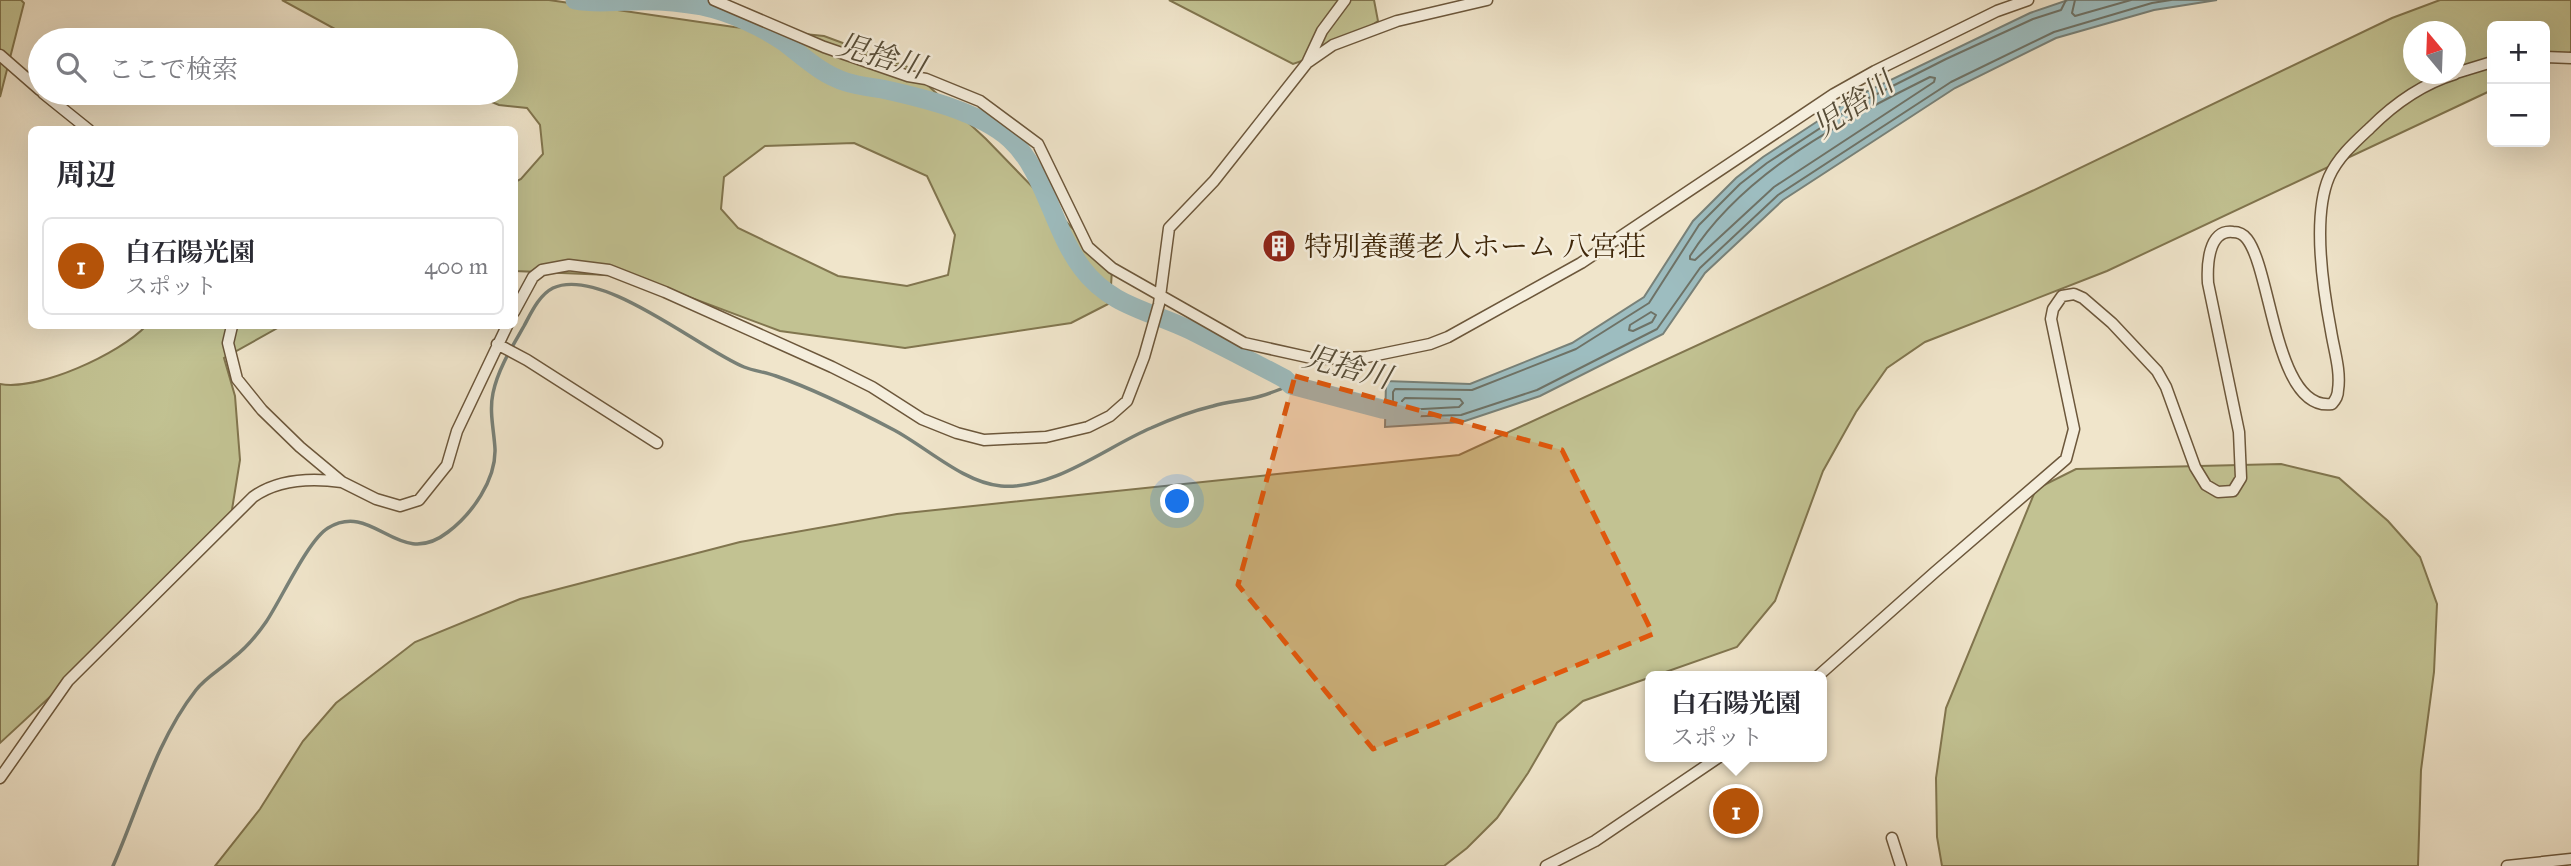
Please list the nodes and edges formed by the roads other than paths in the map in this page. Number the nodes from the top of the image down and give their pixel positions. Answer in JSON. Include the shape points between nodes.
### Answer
{"nodes":[{"id":1,"x":714,"y":0,"type":"edge"},
{"id":2,"x":1345,"y":0,"type":"edge"},
{"id":3,"x":1487,"y":0,"type":"edge"},
{"id":4,"x":2028,"y":0,"type":"edge"},
{"id":5,"x":0,"y":55,"type":"edge"},
{"id":6,"x":2550,"y":57,"type":"edge"},
{"id":7,"x":2571,"y":58,"type":"edge"},
{"id":8,"x":1307,"y":64,"type":"junction"},
{"id":9,"x":2487,"y":64,"type":"edge"},
{"id":10,"x":2466,"y":70,"type":"edge"},
{"id":11,"x":28,"y":79,"type":"edge"},
{"id":12,"x":2429,"y":84,"type":"edge"},
{"id":13,"x":59,"y":105,"type":"edge"},
{"id":14,"x":84,"y":126,"type":"edge"},
{"id":15,"x":1159,"y":300,"type":"junction"},
{"id":16,"x":518,"y":305,"type":"edge"},
{"id":17,"x":231,"y":329,"type":"edge"},
{"id":18,"x":505,"y":329,"type":"edge"},
{"id":19,"x":497,"y":344,"type":"junction"},
{"id":20,"x":657,"y":443,"type":"dead end"},
{"id":21,"x":342,"y":482,"type":"junction"},
{"id":22,"x":1824,"y":671,"type":"edge"},
{"id":23,"x":1712,"y":762,"type":"edge"},
{"id":24,"x":0,"y":778,"type":"edge"},
{"id":25,"x":1892,"y":838,"type":"dead end"},
{"id":26,"x":2571,"y":859,"type":"edge"},
{"id":27,"x":1546,"y":866,"type":"edge"},
{"id":28,"x":1901,"y":866,"type":"edge"},
{"id":29,"x":2507,"y":866,"type":"edge"}],
"edges":[{"from":1,"to":15,"type":"street","via":[[824,47],[980,100],[1038,144],[1088,247]]},
{"from":2,"to":8,"type":"street","via":[[1322,31]]},
{"from":3,"to":8,"type":"street","via":[[1397,21],[1333,45]]},
{"from":4,"to":15,"type":"street","via":[[1997,11],[1834,94],[1581,263],[1430,344],[1367,357],[1316,359],[1244,343]]},
{"from":5,"to":11,"type":"street"},
{"from":6,"to":7,"type":"street"},
{"from":8,"to":15,"type":"street","via":[[1214,181],[1169,228]]},
{"from":9,"to":10,"type":"street"},
{"from":12,"to":22,"type":"street","via":[[2395,105],[2349,149],[2329,178],[2320,232],[2339,379],[2332,404],[2311,399],[2294,380],[2253,251],[2238,232],[2219,236],[2206,265],[2239,432],[2241,478],[2233,491],[2218,492],[2202,480],[2162,379],[2148,360],[2083,298],[2062,296],[2051,319],[2074,429],[2066,459]]},
{"from":13,"to":14,"type":"street"},
{"from":15,"to":16,"type":"street","via":[[1127,401],[1110,416],[1088,427],[1046,437],[984,440],[922,419],[832,367],[608,270],[569,265],[542,270]]},
{"from":17,"to":21,"type":"street","via":[[228,343],[237,379],[262,410]]},
{"from":18,"to":19,"type":"street"},
{"from":19,"to":20,"type":"street"},
{"from":19,"to":21,"type":"street","via":[[457,431],[447,465],[419,500],[400,506]]},
{"from":21,"to":24,"type":"street","via":[[284,483],[253,497],[68,681]]},
{"from":23,"to":27,"type":"street","via":[[1595,841]]},
{"from":25,"to":28,"type":"street"},
{"from":26,"to":29,"type":"street"}]}
